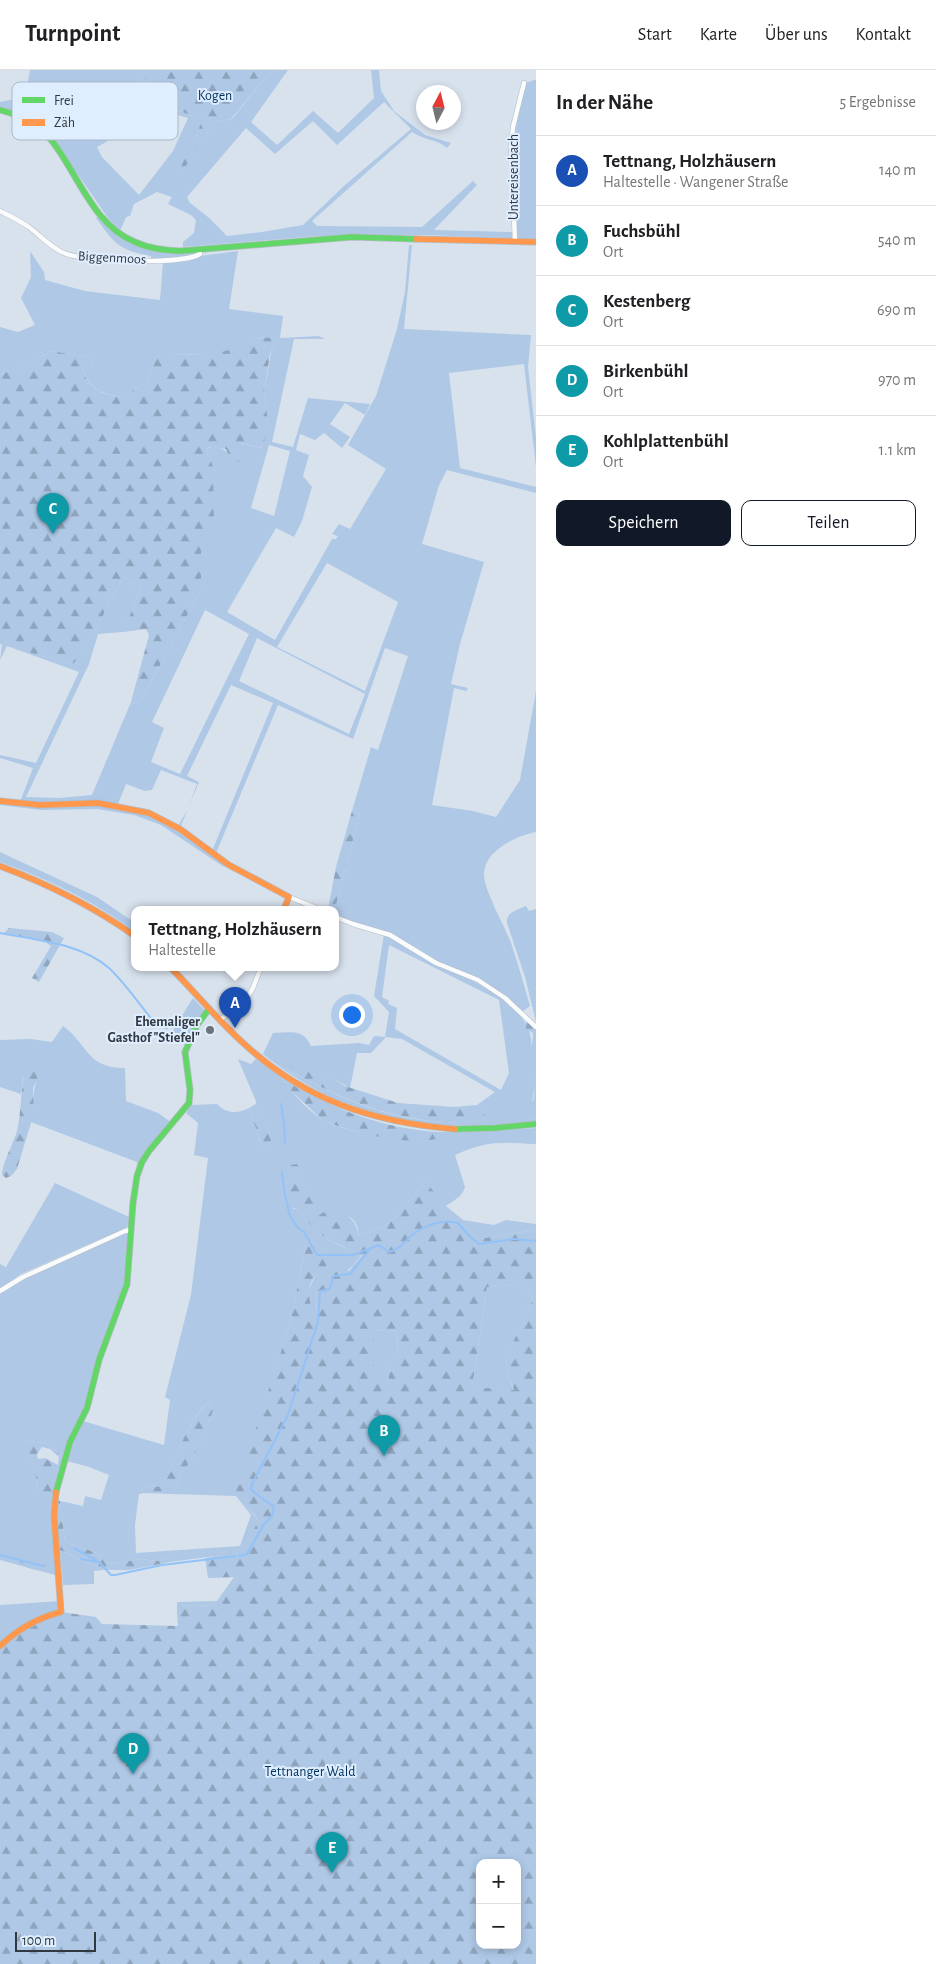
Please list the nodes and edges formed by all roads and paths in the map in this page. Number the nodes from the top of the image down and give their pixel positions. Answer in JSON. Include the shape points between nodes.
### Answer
{"nodes":[{"id":1,"x":524,"y":84,"type":"dead end"},
{"id":2,"x":0,"y":110,"type":"edge"},
{"id":3,"x":12,"y":114,"type":"edge"},
{"id":4,"x":50,"y":140,"type":"edge"},
{"id":5,"x":0,"y":211,"type":"edge"},
{"id":6,"x":515,"y":242,"type":"junction"},
{"id":7,"x":536,"y":242,"type":"edge"},
{"id":8,"x":199,"y":249,"type":"junction"},
{"id":9,"x":0,"y":801,"type":"edge"},
{"id":10,"x":0,"y":866,"type":"edge"},
{"id":11,"x":289,"y":897,"type":"junction"},
{"id":12,"x":285,"y":906,"type":"edge"},
{"id":13,"x":312,"y":906,"type":"edge"},
{"id":14,"x":339,"y":918,"type":"edge"},
{"id":15,"x":131,"y":933,"type":"edge"},
{"id":16,"x":174,"y":971,"type":"edge"},
{"id":17,"x":259,"y":971,"type":"edge"},
{"id":18,"x":209,"y":1009,"type":"junction"},
{"id":19,"x":220,"y":1020,"type":"junction"},
{"id":20,"x":536,"y":1027,"type":"edge"},
{"id":21,"x":536,"y":1124,"type":"edge"},
{"id":22,"x":130,"y":1230,"type":"junction"},
{"id":23,"x":0,"y":1291,"type":"edge"},
{"id":24,"x":0,"y":1646,"type":"edge"}],
"edges":[{"from":1,"to":6,"type":"street","name":"Untereisenbach","via":[[511,145]]},
{"from":2,"to":3,"type":"main road"},
{"from":4,"to":8,"type":"main road","via":[[106,220],[122,236],[155,250]]},
{"from":5,"to":8,"type":"street","name":"Biggenmoos","via":[[29,226],[60,252],[79,258],[173,261],[195,257],[200,254]]},
{"from":6,"to":7,"type":"main road"},
{"from":6,"to":8,"type":"main road","via":[[352,237]]},
{"from":9,"to":11,"type":"main road","via":[[40,805],[85,802],[137,810],[160,818],[229,865]]},
{"from":10,"to":15,"type":"main road","via":[[62,891]]},
{"from":11,"to":12,"type":"main road"},
{"from":11,"to":13,"type":"street"},
{"from":14,"to":20,"type":"street","via":[[390,935],[436,963],[478,980],[505,998]]},
{"from":16,"to":18,"type":"main road"},
{"from":17,"to":19,"type":"street","via":[[245,1000]]},
{"from":18,"to":19,"type":"main road"},
{"from":18,"to":22,"type":"main road","via":[[184,1052],[189,1103],[142,1162],[135,1186]]},
{"from":19,"to":21,"type":"main road","via":[[251,1050],[290,1079],[329,1100],[370,1116],[444,1129]]},
{"from":22,"to":23,"type":"street","via":[[23,1277]]},
{"from":22,"to":24,"type":"main road","via":[[127,1284],[99,1360],[87,1408],[70,1442],[54,1499],[61,1612],[26,1625]]}]}
